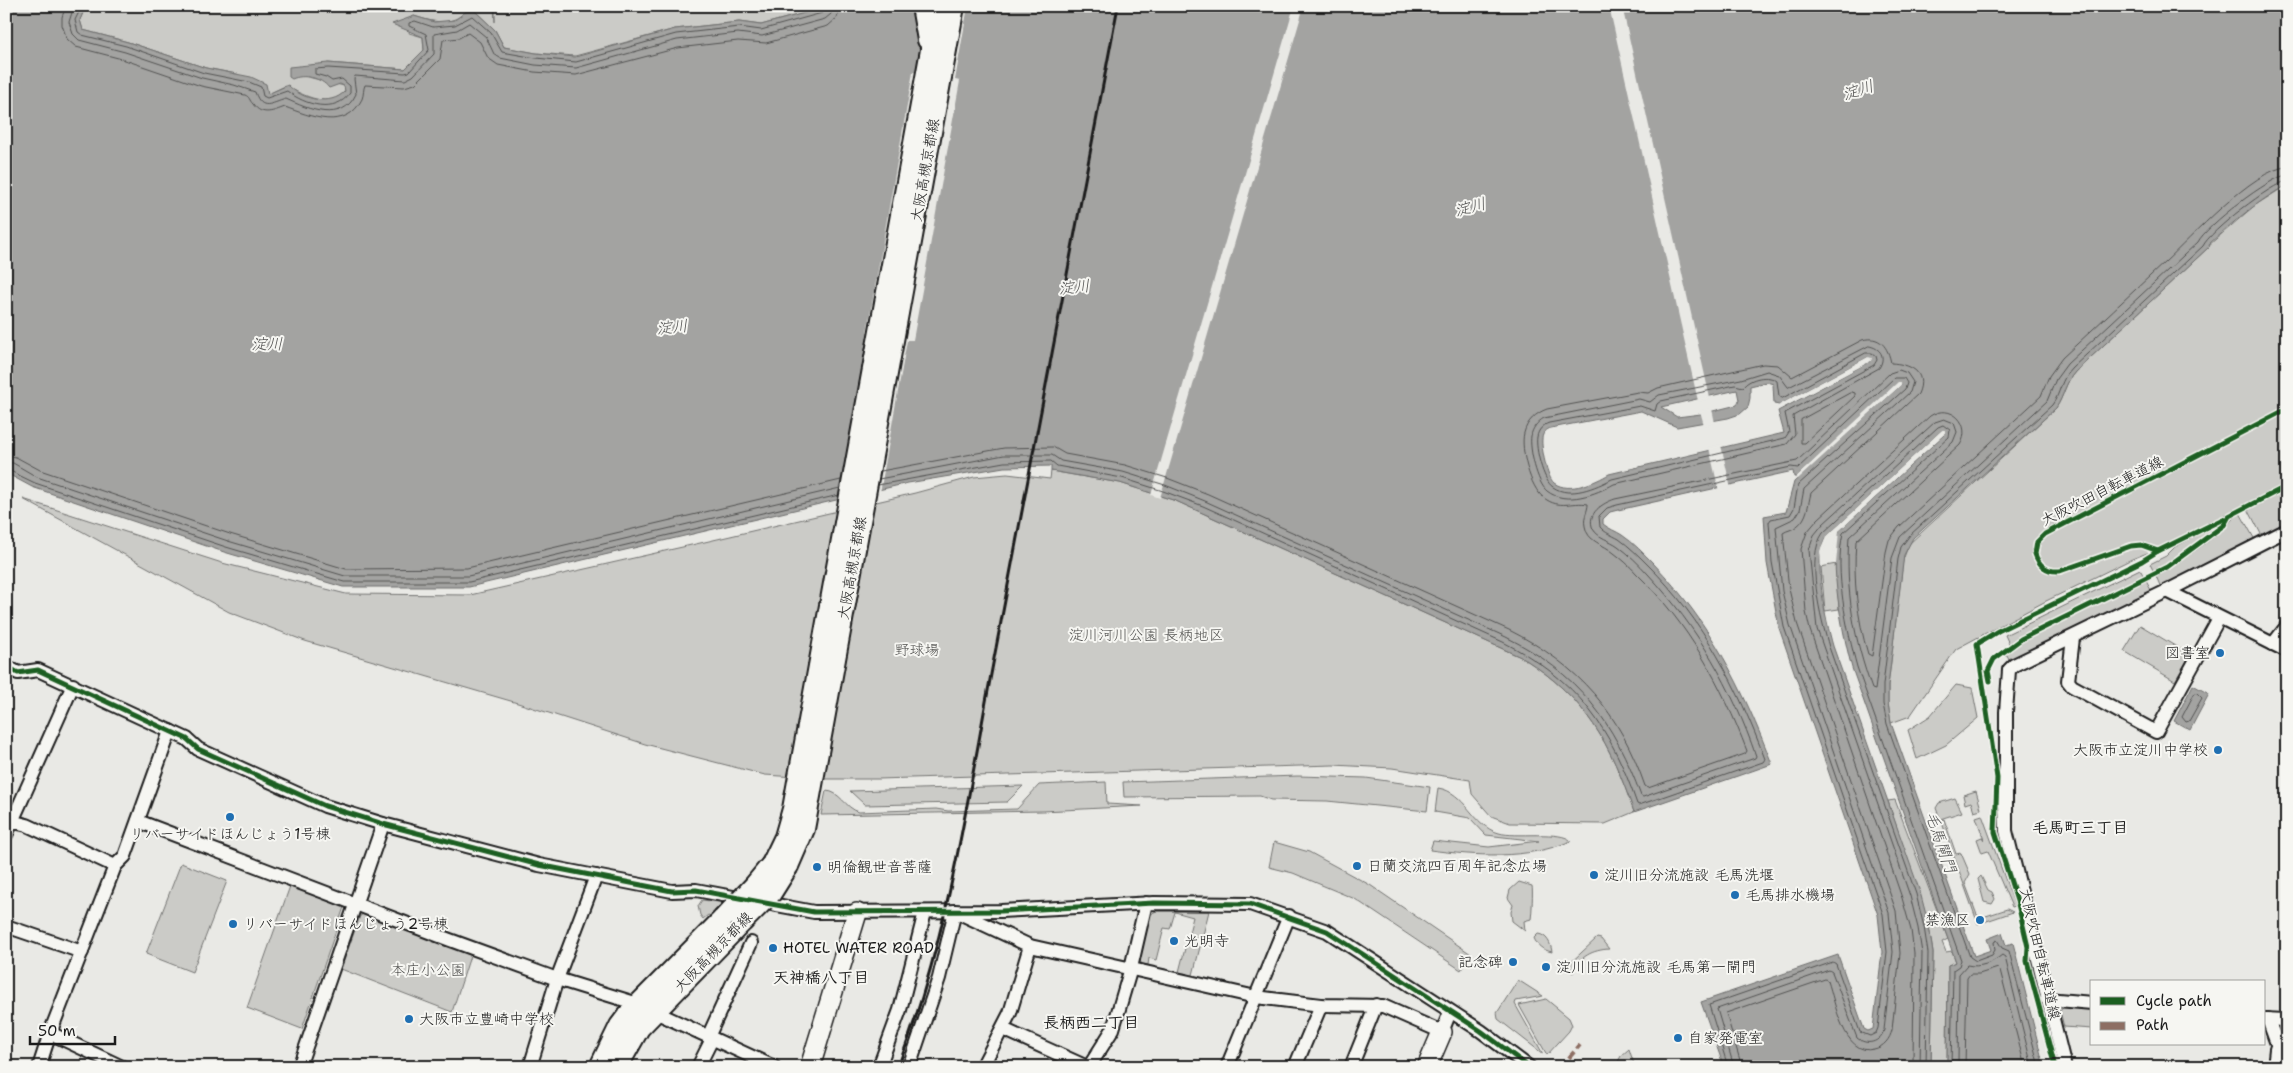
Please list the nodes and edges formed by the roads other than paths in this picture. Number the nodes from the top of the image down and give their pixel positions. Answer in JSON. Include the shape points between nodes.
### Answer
{"nodes":[{"id":1,"x":922,"y":6,"type":"edge"},
{"id":2,"x":939,"y":6,"type":"edge"},
{"id":3,"x":954,"y":6,"type":"edge"},
{"id":4,"x":930,"y":59,"type":"junction"},
{"id":5,"x":2287,"y":530,"type":"edge"},
{"id":6,"x":2167,"y":592,"type":"junction"},
{"id":7,"x":2219,"y":618,"type":"junction"},
{"id":8,"x":2287,"y":626,"type":"edge"},
{"id":9,"x":2073,"y":638,"type":"junction"},
{"id":10,"x":2273,"y":644,"type":"junction"},
{"id":11,"x":2287,"y":651,"type":"edge"},
{"id":12,"x":6,"y":666,"type":"edge"},
{"id":13,"x":73,"y":685,"type":"junction"},
{"id":14,"x":170,"y":731,"type":"junction"},
{"id":15,"x":9,"y":821,"type":"edge"},
{"id":16,"x":138,"y":821,"type":"junction"},
{"id":17,"x":383,"y":824,"type":"junction"},
{"id":18,"x":6,"y":835,"type":"edge"},
{"id":19,"x":794,"y":835,"type":"junction"},
{"id":20,"x":780,"y":865,"type":"junction"},
{"id":21,"x":115,"y":866,"type":"junction"},
{"id":22,"x":596,"y":876,"type":"junction"},
{"id":23,"x":1146,"y":903,"type":"junction"},
{"id":24,"x":356,"y":904,"type":"junction"},
{"id":25,"x":955,"y":911,"type":"junction"},
{"id":26,"x":925,"y":912,"type":"junction"},
{"id":27,"x":857,"y":913,"type":"junction"},
{"id":28,"x":1289,"y":916,"type":"junction"},
{"id":29,"x":6,"y":926,"type":"edge"},
{"id":30,"x":751,"y":943,"type":"dead end"},
{"id":31,"x":1030,"y":946,"type":"junction"},
{"id":32,"x":82,"y":952,"type":"junction"},
{"id":33,"x":1131,"y":968,"type":"junction"},
{"id":34,"x":557,"y":979,"type":"junction"},
{"id":35,"x":1256,"y":997,"type":"junction"},
{"id":36,"x":2047,"y":999,"type":"junction"},
{"id":37,"x":2090,"y":1003,"type":"edge"},
{"id":38,"x":1321,"y":1006,"type":"junction"},
{"id":39,"x":1376,"y":1006,"type":"junction"},
{"id":40,"x":646,"y":1008,"type":"junction"},
{"id":41,"x":1450,"y":1012,"type":"junction"},
{"id":42,"x":2287,"y":1016,"type":"edge"},
{"id":43,"x":2266,"y":1019,"type":"edge"},
{"id":44,"x":1003,"y":1029,"type":"junction"},
{"id":45,"x":1442,"y":1032,"type":"junction"},
{"id":46,"x":50,"y":1033,"type":"junction"},
{"id":47,"x":710,"y":1038,"type":"junction"},
{"id":48,"x":2282,"y":1049,"type":"edge"},
{"id":49,"x":1088,"y":1066,"type":"edge"},
{"id":50,"x":39,"y":1067,"type":"edge"},
{"id":51,"x":122,"y":1067,"type":"edge"},
{"id":52,"x":299,"y":1067,"type":"edge"},
{"id":53,"x":530,"y":1067,"type":"edge"},
{"id":54,"x":600,"y":1067,"type":"edge"},
{"id":55,"x":617,"y":1067,"type":"edge"},
{"id":56,"x":698,"y":1067,"type":"edge"},
{"id":57,"x":774,"y":1067,"type":"edge"},
{"id":58,"x":810,"y":1067,"type":"edge"},
{"id":59,"x":879,"y":1067,"type":"edge"},
{"id":60,"x":909,"y":1067,"type":"edge"},
{"id":61,"x":982,"y":1067,"type":"edge"},
{"id":62,"x":1227,"y":1067,"type":"edge"},
{"id":63,"x":1295,"y":1067,"type":"edge"},
{"id":64,"x":1351,"y":1067,"type":"edge"},
{"id":65,"x":1427,"y":1067,"type":"edge"},
{"id":66,"x":1529,"y":1067,"type":"edge"},
{"id":67,"x":2065,"y":1067,"type":"edge"},
{"id":68,"x":2274,"y":1067,"type":"edge"}],
"edges":[{"from":1,"to":4,"type":"main road","name":"大阪高槻京都線"},
{"from":2,"to":4,"type":"main road","name":"大阪高槻京都線"},
{"from":3,"to":19,"type":"main road","name":"大阪高槻京都線"},
{"from":4,"to":19,"type":"main road","name":"大阪高槻京都線","via":[[797,790]]},
{"from":5,"to":6,"type":"street"},
{"from":6,"to":7,"type":"street"},
{"from":6,"to":9,"type":"street"},
{"from":7,"to":9,"type":"street","via":[[2156,732],[2072,686],[2068,680]]},
{"from":7,"to":10,"type":"street"},
{"from":8,"to":10,"type":"street"},
{"from":9,"to":36,"type":"street","via":[[2014,665],[2008,673],[2006,831]]},
{"from":10,"to":11,"type":"street"},
{"from":12,"to":13,"type":"street","via":[[18,674],[38,670]]},
{"from":13,"to":14,"type":"street"},
{"from":13,"to":15,"type":"street"},
{"from":14,"to":16,"type":"street"},
{"from":14,"to":17,"type":"street","via":[[198,749],[325,806]]},
{"from":15,"to":18,"type":"street"},
{"from":15,"to":21,"type":"street","via":[[27,825]]},
{"from":16,"to":21,"type":"street","via":[[124,856]]},
{"from":16,"to":24,"type":"street"},
{"from":17,"to":22,"type":"street","via":[[539,865]]},
{"from":17,"to":24,"type":"street"},
{"from":19,"to":20,"type":"main road","name":"大阪高槻京都線"},
{"from":20,"to":40,"type":"main road","name":"大阪高槻京都線","bridge":true,"via":[[754,886],[723,919]]},
{"from":20,"to":40,"type":"main road","name":"大阪高槻京都線","bridge":true,"via":[[770,893]]},
{"from":21,"to":32,"type":"street"},
{"from":22,"to":27,"type":"street","via":[[814,912]]},
{"from":22,"to":34,"type":"street"},
{"from":23,"to":25,"type":"street"},
{"from":23,"to":28,"type":"street","via":[[1250,904]]},
{"from":23,"to":33,"type":"street"},
{"from":24,"to":34,"type":"street"},
{"from":24,"to":52,"type":"street"},
{"from":25,"to":26,"type":"street"},
{"from":25,"to":31,"type":"street"},
{"from":25,"to":60,"type":"street","via":[[939,978]]},
{"from":26,"to":27,"type":"street"},
{"from":26,"to":59,"type":"street","via":[[900,1010]]},
{"from":27,"to":58,"type":"street"},
{"from":28,"to":35,"type":"street"},
{"from":28,"to":41,"type":"street","via":[[1328,931]]},
{"from":29,"to":32,"type":"street"},
{"from":30,"to":47,"type":"street"},
{"from":31,"to":33,"type":"street"},
{"from":31,"to":44,"type":"street"},
{"from":32,"to":46,"type":"street"},
{"from":33,"to":35,"type":"street"},
{"from":33,"to":49,"type":"street","via":[[1113,1029]]},
{"from":34,"to":40,"type":"street"},
{"from":34,"to":53,"type":"street"},
{"from":35,"to":38,"type":"street"},
{"from":35,"to":62,"type":"street"},
{"from":36,"to":37,"type":"street"},
{"from":36,"to":67,"type":"street"},
{"from":38,"to":39,"type":"street"},
{"from":38,"to":63,"type":"street"},
{"from":39,"to":45,"type":"street","via":[[1383,1006]]},
{"from":39,"to":64,"type":"street"},
{"from":40,"to":47,"type":"street"},
{"from":40,"to":54,"type":"main road","name":"大阪高槻京都線","via":[[620,1026]]},
{"from":40,"to":55,"type":"main road","name":"大阪高槻京都線"},
{"from":41,"to":45,"type":"street"},
{"from":41,"to":66,"type":"street","via":[[1482,1031]]},
{"from":42,"to":43,"type":"street","via":[[2284,1020]]},
{"from":43,"to":48,"type":"street"},
{"from":44,"to":49,"type":"street"},
{"from":44,"to":61,"type":"street"},
{"from":45,"to":65,"type":"street"},
{"from":46,"to":50,"type":"street"},
{"from":46,"to":51,"type":"street"},
{"from":47,"to":56,"type":"street"},
{"from":47,"to":57,"type":"street"},
{"from":48,"to":68,"type":"street"}]}
